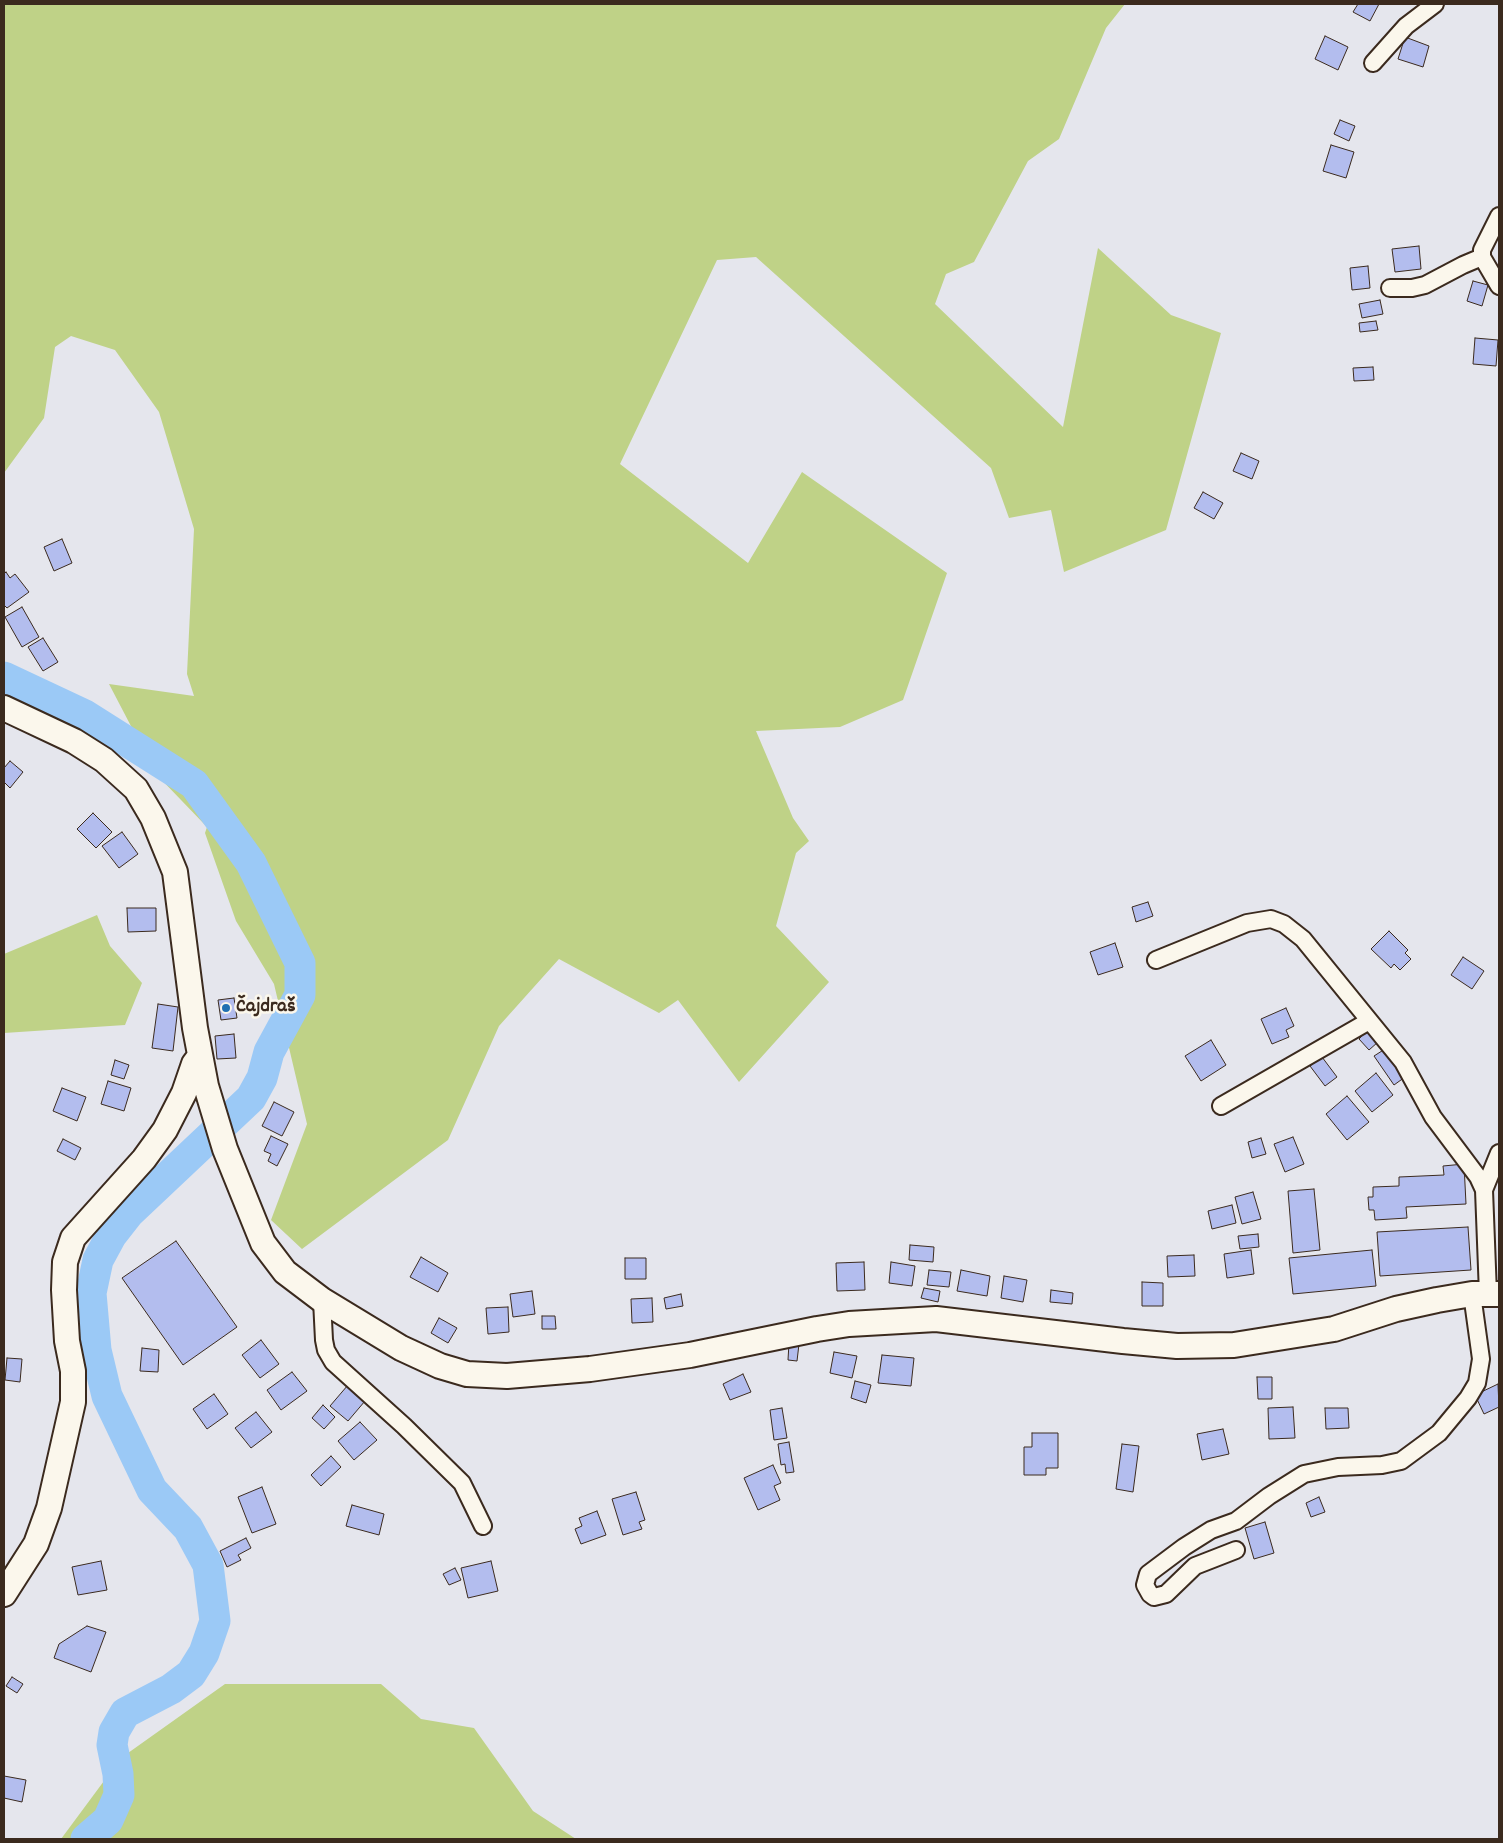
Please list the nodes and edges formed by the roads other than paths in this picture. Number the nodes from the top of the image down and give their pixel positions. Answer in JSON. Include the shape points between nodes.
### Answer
{"nodes":[{"id":1,"x":1435,"y":4,"type":"edge"},
{"id":2,"x":1373,"y":63,"type":"dead end"},
{"id":3,"x":1499,"y":216,"type":"edge"},
{"id":4,"x":1482,"y":257,"type":"junction"},
{"id":5,"x":1499,"y":286,"type":"edge"},
{"id":6,"x":1390,"y":288,"type":"dead end"},
{"id":7,"x":4,"y":708,"type":"edge"},
{"id":8,"x":1156,"y":960,"type":"dead end"},
{"id":9,"x":1368,"y":1021,"type":"junction"},
{"id":10,"x":200,"y":1056,"type":"junction"},
{"id":11,"x":1221,"y":1106,"type":"dead end"},
{"id":12,"x":1499,"y":1152,"type":"edge"},
{"id":13,"x":1484,"y":1190,"type":"junction"},
{"id":14,"x":1487,"y":1294,"type":"edge"},
{"id":15,"x":322,"y":1300,"type":"junction"},
{"id":16,"x":483,"y":1526,"type":"dead end"},
{"id":17,"x":1236,"y":1550,"type":"dead end"},
{"id":18,"x":4,"y":1594,"type":"edge"}],
"edges":[{"from":1,"to":2,"type":"street","via":[[1406,26]]},
{"from":3,"to":4,"type":"street","via":[[1487,237]]},
{"from":4,"to":5,"type":"street"},
{"from":4,"to":6,"type":"street","via":[[1425,285]]},
{"from":7,"to":10,"type":"main road","via":[[74,741],[104,760],[136,789],[154,818],[176,872]]},
{"from":8,"to":9,"type":"street","via":[[1247,923],[1271,918],[1303,939]]},
{"from":9,"to":11,"type":"street"},
{"from":9,"to":13,"type":"street","via":[[1403,1062],[1433,1117],[1478,1177]]},
{"from":10,"to":15,"type":"main road","via":[[215,1120],[263,1243],[285,1272]]},
{"from":10,"to":18,"type":"main road","via":[[165,1130],[144,1159],[73,1238],[65,1262],[64,1290],[73,1402],[49,1508],[36,1544]]},
{"from":12,"to":13,"type":"street"},
{"from":13,"to":14,"type":"street"},
{"from":14,"to":15,"type":"main road","via":[[1396,1309],[1334,1329],[1234,1345],[1177,1346],[936,1319],[849,1324],[690,1355],[508,1376],[467,1374],[440,1366],[401,1348]]},
{"from":14,"to":17,"type":"street","via":[[1477,1383],[1439,1433],[1401,1461],[1304,1474],[1236,1521],[1211,1530],[1176,1552],[1148,1574],[1145,1585],[1154,1597],[1166,1594],[1195,1566]]},
{"from":15,"to":16,"type":"street","via":[[324,1340],[333,1362],[462,1483]]}]}
